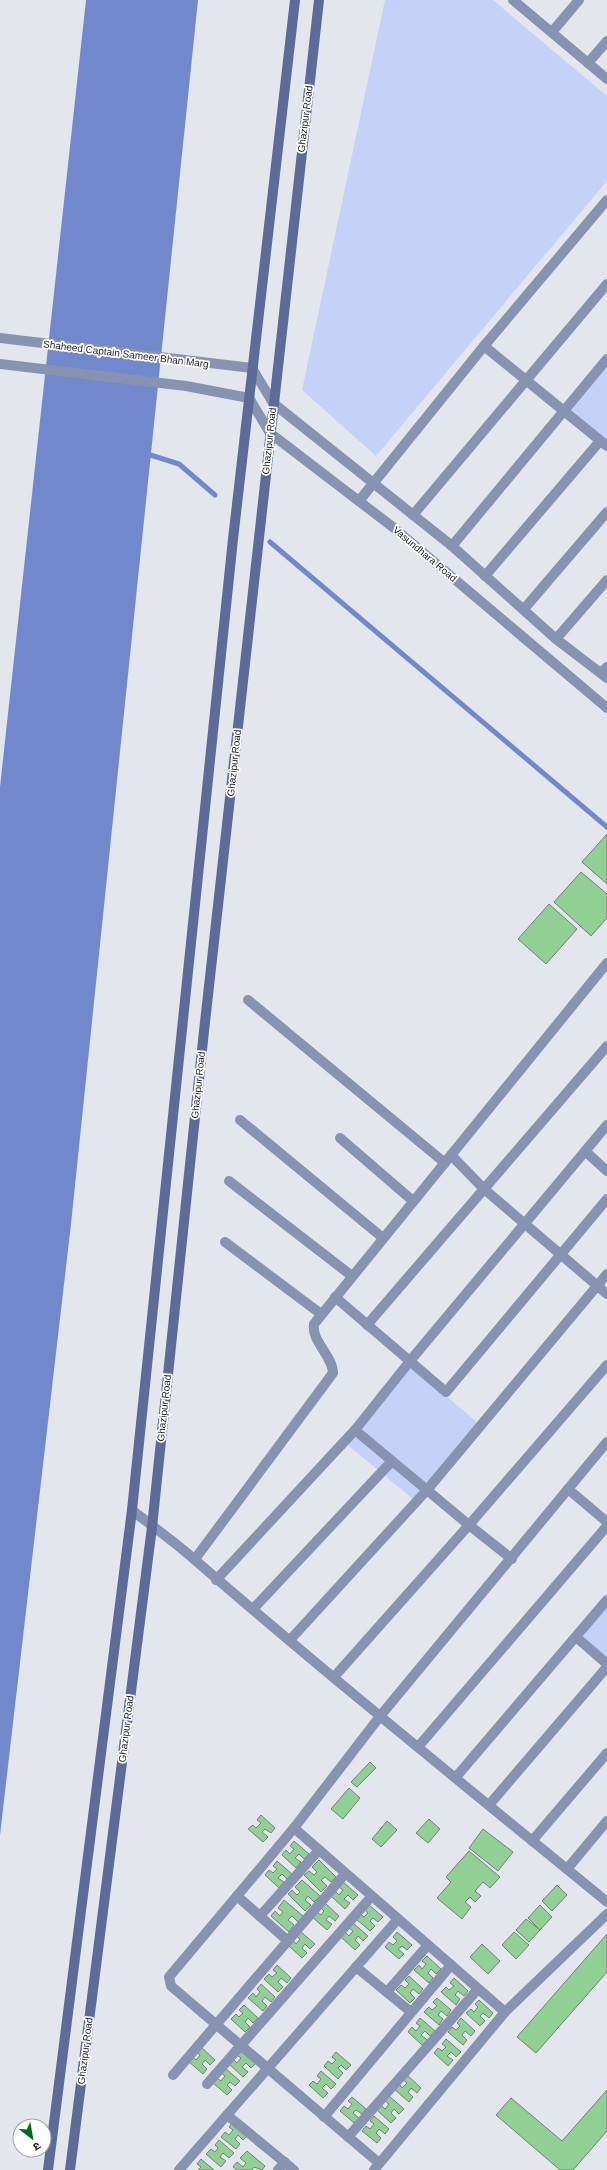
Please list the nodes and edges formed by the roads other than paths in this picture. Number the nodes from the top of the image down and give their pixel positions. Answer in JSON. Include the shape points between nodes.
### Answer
{"nodes":[{"id":1,"x":295,"y":0,"type":"edge"},
{"id":2,"x":319,"y":0,"type":"edge"},
{"id":3,"x":579,"y":0,"type":"edge"},
{"id":4,"x":518,"y":1,"type":"edge"},
{"id":5,"x":552,"y":32,"type":"junction"},
{"id":6,"x":607,"y":41,"type":"edge"},
{"id":7,"x":588,"y":63,"type":"junction"},
{"id":8,"x":607,"y":79,"type":"edge"},
{"id":9,"x":607,"y":200,"type":"edge"},
{"id":10,"x":607,"y":284,"type":"edge"},
{"id":11,"x":0,"y":338,"type":"edge"},
{"id":12,"x":484,"y":346,"type":"junction"},
{"id":13,"x":607,"y":359,"type":"edge"},
{"id":14,"x":4,"y":364,"type":"edge"},
{"id":15,"x":252,"y":368,"type":"junction"},
{"id":16,"x":526,"y":380,"type":"junction"},
{"id":17,"x":249,"y":398,"type":"junction"},
{"id":18,"x":273,"y":403,"type":"junction"},
{"id":19,"x":564,"y":411,"type":"junction"},
{"id":20,"x":270,"y":433,"type":"junction"},
{"id":21,"x":604,"y":443,"type":"edge"},
{"id":22,"x":373,"y":483,"type":"junction"},
{"id":23,"x":359,"y":501,"type":"junction"},
{"id":24,"x":607,"y":512,"type":"edge"},
{"id":25,"x":413,"y":515,"type":"junction"},
{"id":26,"x":452,"y":546,"type":"junction"},
{"id":27,"x":485,"y":576,"type":"junction"},
{"id":28,"x":607,"y":580,"type":"edge"},
{"id":29,"x":524,"y":609,"type":"junction"},
{"id":30,"x":556,"y":639,"type":"junction"},
{"id":31,"x":605,"y":672,"type":"edge"},
{"id":32,"x":607,"y":708,"type":"edge"},
{"id":33,"x":607,"y":963,"type":"edge"},
{"id":34,"x":248,"y":1000,"type":"dead end"},
{"id":35,"x":607,"y":1046,"type":"edge"},
{"id":36,"x":240,"y":1120,"type":"dead end"},
{"id":37,"x":607,"y":1125,"type":"edge"},
{"id":38,"x":340,"y":1138,"type":"dead end"},
{"id":39,"x":585,"y":1151,"type":"junction"},
{"id":40,"x":448,"y":1159,"type":"junction"},
{"id":41,"x":607,"y":1171,"type":"edge"},
{"id":42,"x":228,"y":1180,"type":"dead end"},
{"id":43,"x":484,"y":1189,"type":"junction"},
{"id":44,"x":607,"y":1199,"type":"edge"},
{"id":45,"x":414,"y":1201,"type":"junction"},
{"id":46,"x":524,"y":1224,"type":"junction"},
{"id":47,"x":383,"y":1238,"type":"junction"},
{"id":48,"x":225,"y":1242,"type":"dead end"},
{"id":49,"x":560,"y":1255,"type":"junction"},
{"id":50,"x":607,"y":1274,"type":"edge"},
{"id":51,"x":352,"y":1276,"type":"junction"},
{"id":52,"x":597,"y":1286,"type":"junction"},
{"id":53,"x":607,"y":1294,"type":"edge"},
{"id":54,"x":335,"y":1296,"type":"junction"},
{"id":55,"x":321,"y":1314,"type":"junction"},
{"id":56,"x":367,"y":1325,"type":"junction"},
{"id":57,"x":410,"y":1361,"type":"junction"},
{"id":58,"x":607,"y":1365,"type":"edge"},
{"id":59,"x":355,"y":1430,"type":"junction"},
{"id":60,"x":607,"y":1442,"type":"edge"},
{"id":61,"x":392,"y":1461,"type":"junction"},
{"id":62,"x":568,"y":1489,"type":"junction"},
{"id":63,"x":427,"y":1490,"type":"junction"},
{"id":64,"x":132,"y":1510,"type":"junction"},
{"id":65,"x":607,"y":1522,"type":"edge"},
{"id":66,"x":152,"y":1526,"type":"junction"},
{"id":67,"x":468,"y":1526,"type":"junction"},
{"id":68,"x":607,"y":1526,"type":"edge"},
{"id":69,"x":195,"y":1559,"type":"junction"},
{"id":70,"x":512,"y":1559,"type":"junction"},
{"id":71,"x":216,"y":1580,"type":"junction"},
{"id":72,"x":607,"y":1600,"type":"edge"},
{"id":73,"x":253,"y":1610,"type":"junction"},
{"id":74,"x":576,"y":1637,"type":"junction"},
{"id":75,"x":290,"y":1640,"type":"junction"},
{"id":76,"x":607,"y":1664,"type":"edge"},
{"id":77,"x":607,"y":1667,"type":"edge"},
{"id":78,"x":334,"y":1677,"type":"junction"},
{"id":79,"x":381,"y":1715,"type":"junction"},
{"id":80,"x":418,"y":1747,"type":"junction"},
{"id":81,"x":607,"y":1752,"type":"edge"},
{"id":82,"x":456,"y":1777,"type":"junction"},
{"id":83,"x":489,"y":1805,"type":"junction"},
{"id":84,"x":607,"y":1821,"type":"edge"},
{"id":85,"x":294,"y":1828,"type":"junction"},
{"id":86,"x":532,"y":1841,"type":"junction"},
{"id":87,"x":319,"y":1850,"type":"junction"},
{"id":88,"x":567,"y":1869,"type":"junction"},
{"id":89,"x":345,"y":1874,"type":"junction"},
{"id":90,"x":237,"y":1896,"type":"junction"},
{"id":91,"x":371,"y":1896,"type":"junction"},
{"id":92,"x":607,"y":1902,"type":"edge"},
{"id":93,"x":607,"y":1914,"type":"edge"},
{"id":94,"x":260,"y":1916,"type":"junction"},
{"id":95,"x":398,"y":1919,"type":"junction"},
{"id":96,"x":288,"y":1940,"type":"junction"},
{"id":97,"x":428,"y":1946,"type":"junction"},
{"id":98,"x":451,"y":1964,"type":"junction"},
{"id":99,"x":356,"y":1967,"type":"junction"},
{"id":100,"x":478,"y":1989,"type":"junction"},
{"id":101,"x":387,"y":1992,"type":"junction"},
{"id":102,"x":411,"y":2012,"type":"junction"},
{"id":103,"x":505,"y":2012,"type":"junction"},
{"id":104,"x":216,"y":2025,"type":"junction"},
{"id":105,"x":241,"y":2046,"type":"junction"},
{"id":106,"x":268,"y":2068,"type":"junction"},
{"id":107,"x":173,"y":2074,"type":"dead end"},
{"id":108,"x":207,"y":2084,"type":"dead end"},
{"id":109,"x":227,"y":2115,"type":"junction"},
{"id":110,"x":324,"y":2116,"type":"junction"},
{"id":111,"x":348,"y":2137,"type":"junction"},
{"id":112,"x":285,"y":2162,"type":"junction"},
{"id":113,"x":376,"y":2167,"type":"edge"},
{"id":114,"x":48,"y":2170,"type":"edge"},
{"id":115,"x":70,"y":2170,"type":"edge"},
{"id":116,"x":179,"y":2170,"type":"edge"},
{"id":117,"x":278,"y":2170,"type":"edge"},
{"id":118,"x":294,"y":2170,"type":"edge"}],
"edges":[{"from":1,"to":15,"type":"main road"},
{"from":2,"to":18,"type":"main road","name":"Ghazipur Road"},
{"from":3,"to":5,"type":"street"},
{"from":4,"to":5,"type":"street"},
{"from":5,"to":7,"type":"street"},
{"from":6,"to":7,"type":"street"},
{"from":7,"to":8,"type":"street"},
{"from":9,"to":12,"type":"street"},
{"from":10,"to":16,"type":"street"},
{"from":11,"to":15,"type":"street","name":"Shaheed Captain Sameer Bhan Marg"},
{"from":12,"to":16,"type":"street"},
{"from":12,"to":22,"type":"street"},
{"from":13,"to":19,"type":"street"},
{"from":14,"to":17,"type":"street","via":[[186,386]]},
{"from":15,"to":17,"type":"main road"},
{"from":15,"to":18,"type":"street"},
{"from":16,"to":19,"type":"street"},
{"from":16,"to":25,"type":"street"},
{"from":17,"to":20,"type":"street","name":"Vasundhara Road"},
{"from":17,"to":64,"type":"main road"},
{"from":18,"to":20,"type":"main road","name":"Ghazipur Road"},
{"from":18,"to":22,"type":"street"},
{"from":19,"to":21,"type":"street"},
{"from":19,"to":26,"type":"street"},
{"from":20,"to":23,"type":"street","name":"Vasundhara Road"},
{"from":20,"to":66,"type":"main road","name":"Ghazipur Road"},
{"from":21,"to":27,"type":"street"},
{"from":22,"to":23,"type":"street"},
{"from":22,"to":25,"type":"street"},
{"from":23,"to":32,"type":"street","name":"Vasundhara Road"},
{"from":24,"to":29,"type":"street"},
{"from":25,"to":26,"type":"street"},
{"from":26,"to":27,"type":"street"},
{"from":27,"to":29,"type":"street"},
{"from":28,"to":30,"type":"street"},
{"from":29,"to":30,"type":"street"},
{"from":30,"to":31,"type":"street"},
{"from":33,"to":40,"type":"street"},
{"from":34,"to":40,"type":"street"},
{"from":35,"to":43,"type":"street"},
{"from":36,"to":47,"type":"street"},
{"from":37,"to":39,"type":"street"},
{"from":38,"to":45,"type":"street"},
{"from":39,"to":41,"type":"street"},
{"from":39,"to":46,"type":"street"},
{"from":40,"to":43,"type":"street"},
{"from":40,"to":45,"type":"street"},
{"from":42,"to":51,"type":"street"},
{"from":43,"to":46,"type":"street"},
{"from":43,"to":56,"type":"street"},
{"from":44,"to":49,"type":"street"},
{"from":45,"to":47,"type":"street"},
{"from":46,"to":49,"type":"street"},
{"from":46,"to":57,"type":"street"},
{"from":47,"to":51,"type":"street"},
{"from":48,"to":55,"type":"street"},
{"from":49,"to":52,"type":"street"},
{"from":49,"to":57,"type":"street","via":[[446,1392]]},
{"from":50,"to":52,"type":"street"},
{"from":51,"to":54,"type":"street"},
{"from":52,"to":53,"type":"street"},
{"from":52,"to":63,"type":"street"},
{"from":54,"to":55,"type":"street"},
{"from":54,"to":56,"type":"street"},
{"from":55,"to":69,"type":"street","via":[[314,1324],[314,1332],[332,1365],[333,1373]]},
{"from":56,"to":57,"type":"street"},
{"from":57,"to":59,"type":"street"},
{"from":58,"to":67,"type":"street"},
{"from":59,"to":61,"type":"street"},
{"from":59,"to":71,"type":"street"},
{"from":60,"to":62,"type":"street"},
{"from":61,"to":63,"type":"street"},
{"from":61,"to":73,"type":"street"},
{"from":62,"to":65,"type":"street"},
{"from":62,"to":70,"type":"street"},
{"from":63,"to":67,"type":"street"},
{"from":63,"to":75,"type":"street"},
{"from":64,"to":66,"type":"street"},
{"from":64,"to":114,"type":"main road"},
{"from":66,"to":69,"type":"street"},
{"from":66,"to":115,"type":"main road","name":"Ghazipur Road"},
{"from":67,"to":70,"type":"street"},
{"from":67,"to":78,"type":"street"},
{"from":68,"to":80,"type":"street"},
{"from":69,"to":71,"type":"street"},
{"from":70,"to":79,"type":"street"},
{"from":71,"to":73,"type":"street"},
{"from":72,"to":74,"type":"street"},
{"from":73,"to":75,"type":"street"},
{"from":74,"to":76,"type":"street"},
{"from":74,"to":82,"type":"street"},
{"from":75,"to":78,"type":"street"},
{"from":77,"to":83,"type":"street"},
{"from":78,"to":79,"type":"street"},
{"from":79,"to":80,"type":"street"},
{"from":79,"to":85,"type":"street"},
{"from":80,"to":82,"type":"street"},
{"from":81,"to":86,"type":"street"},
{"from":82,"to":83,"type":"street"},
{"from":83,"to":86,"type":"street"},
{"from":84,"to":88,"type":"street"},
{"from":85,"to":87,"type":"street"},
{"from":85,"to":90,"type":"street"},
{"from":86,"to":88,"type":"street"},
{"from":87,"to":89,"type":"street"},
{"from":87,"to":94,"type":"street"},
{"from":88,"to":92,"type":"street"},
{"from":89,"to":91,"type":"street"},
{"from":89,"to":96,"type":"street"},
{"from":90,"to":94,"type":"street"},
{"from":90,"to":104,"type":"street","via":[[169,1977],[171,1986]]},
{"from":91,"to":95,"type":"street"},
{"from":91,"to":105,"type":"street"},
{"from":93,"to":103,"type":"street"},
{"from":94,"to":96,"type":"street"},
{"from":95,"to":97,"type":"street"},
{"from":95,"to":99,"type":"street"},
{"from":96,"to":104,"type":"street"},
{"from":97,"to":98,"type":"street"},
{"from":97,"to":101,"type":"street"},
{"from":98,"to":100,"type":"street"},
{"from":98,"to":102,"type":"street"},
{"from":99,"to":101,"type":"street"},
{"from":99,"to":106,"type":"street"},
{"from":100,"to":103,"type":"street"},
{"from":100,"to":111,"type":"street"},
{"from":101,"to":102,"type":"street"},
{"from":102,"to":110,"type":"street"},
{"from":103,"to":113,"type":"street"},
{"from":104,"to":105,"type":"street"},
{"from":104,"to":107,"type":"street"},
{"from":105,"to":106,"type":"street"},
{"from":105,"to":108,"type":"street"},
{"from":106,"to":109,"type":"street"},
{"from":106,"to":110,"type":"street"},
{"from":109,"to":112,"type":"street"},
{"from":109,"to":116,"type":"street"},
{"from":110,"to":111,"type":"street"},
{"from":111,"to":113,"type":"street"},
{"from":112,"to":117,"type":"street"},
{"from":112,"to":118,"type":"street"}]}
